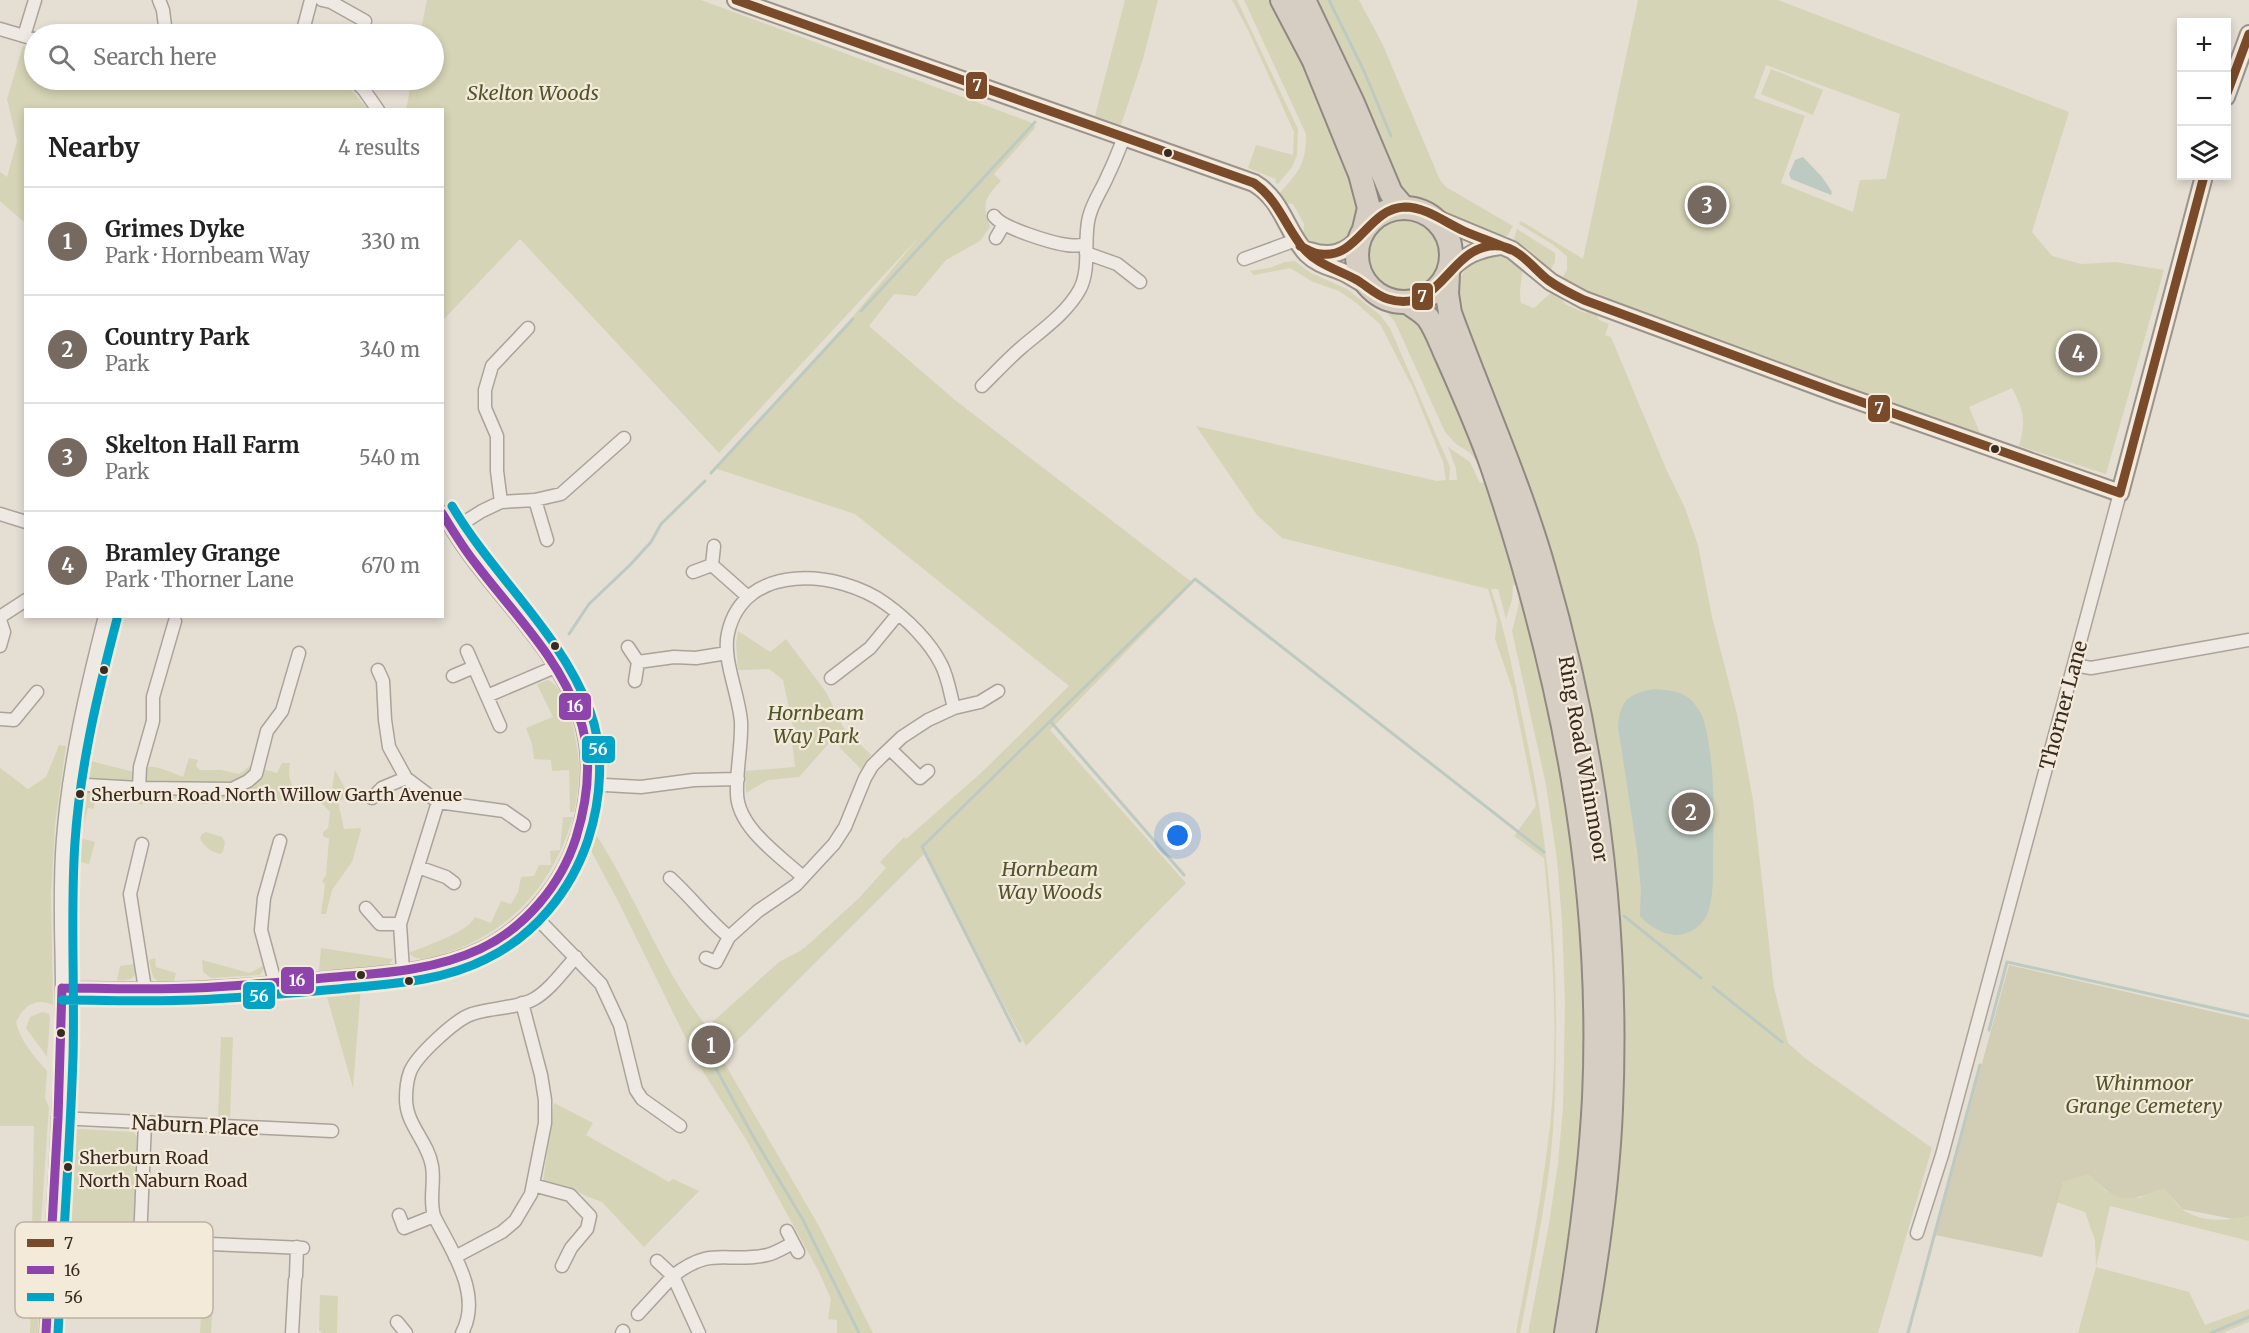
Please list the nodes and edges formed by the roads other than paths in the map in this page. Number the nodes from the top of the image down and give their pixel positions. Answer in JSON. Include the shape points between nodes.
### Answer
{"nodes":[{"id":1,"x":35,"y":0,"type":"edge"},
{"id":2,"x":159,"y":0,"type":"edge"},
{"id":3,"x":311,"y":0,"type":"edge"},
{"id":4,"x":322,"y":0,"type":"edge"},
{"id":5,"x":735,"y":0,"type":"edge"},
{"id":6,"x":1282,"y":0,"type":"edge"},
{"id":7,"x":1304,"y":0,"type":"edge"},
{"id":8,"x":365,"y":21,"type":"dead end"},
{"id":9,"x":31,"y":24,"type":"edge"},
{"id":10,"x":165,"y":24,"type":"edge"},
{"id":11,"x":305,"y":24,"type":"edge"},
{"id":12,"x":0,"y":29,"type":"edge"},
{"id":13,"x":2249,"y":34,"type":"edge"},
{"id":14,"x":24,"y":36,"type":"edge"},
{"id":15,"x":2231,"y":83,"type":"edge"},
{"id":16,"x":364,"y":90,"type":"edge"},
{"id":17,"x":377,"y":108,"type":"edge"},
{"id":18,"x":1124,"y":137,"type":"junction"},
{"id":19,"x":2203,"y":180,"type":"edge"},
{"id":20,"x":1403,"y":207,"type":"junction"},
{"id":21,"x":1435,"y":218,"type":"junction"},
{"id":22,"x":1362,"y":233,"type":"junction"},
{"id":23,"x":996,"y":238,"type":"dead end"},
{"id":24,"x":1298,"y":243,"type":"junction"},
{"id":25,"x":1501,"y":246,"type":"junction"},
{"id":26,"x":1086,"y":249,"type":"junction"},
{"id":27,"x":1244,"y":259,"type":"dead end"},
{"id":28,"x":1448,"y":272,"type":"junction"},
{"id":29,"x":1140,"y":282,"type":"dead end"},
{"id":30,"x":1370,"y":288,"type":"junction"},
{"id":31,"x":1407,"y":302,"type":"junction"},
{"id":32,"x":528,"y":328,"type":"dead end"},
{"id":33,"x":982,"y":386,"type":"dead end"},
{"id":34,"x":624,"y":438,"type":"dead end"},
{"id":35,"x":1503,"y":476,"type":"junction"},
{"id":36,"x":2120,"y":493,"type":"junction"},
{"id":37,"x":536,"y":500,"type":"junction"},
{"id":38,"x":501,"y":502,"type":"junction"},
{"id":39,"x":0,"y":514,"type":"edge"},
{"id":40,"x":444,"y":516,"type":"edge"},
{"id":41,"x":24,"y":521,"type":"edge"},
{"id":42,"x":452,"y":530,"type":"junction"},
{"id":43,"x":547,"y":540,"type":"dead end"},
{"id":44,"x":714,"y":546,"type":"dead end"},
{"id":45,"x":712,"y":565,"type":"junction"},
{"id":46,"x":1534,"y":569,"type":"junction"},
{"id":47,"x":693,"y":572,"type":"dead end"},
{"id":48,"x":747,"y":596,"type":"junction"},
{"id":49,"x":24,"y":601,"type":"edge"},
{"id":50,"x":898,"y":614,"type":"junction"},
{"id":51,"x":104,"y":618,"type":"edge"},
{"id":52,"x":0,"y":619,"type":"edge"},
{"id":53,"x":175,"y":621,"type":"dead end"},
{"id":54,"x":2249,"y":640,"type":"edge"},
{"id":55,"x":0,"y":646,"type":"edge"},
{"id":56,"x":628,"y":647,"type":"dead end"},
{"id":57,"x":467,"y":651,"type":"dead end"},
{"id":58,"x":299,"y":653,"type":"dead end"},
{"id":59,"x":727,"y":653,"type":"junction"},
{"id":60,"x":638,"y":662,"type":"junction"},
{"id":61,"x":2074,"y":665,"type":"junction"},
{"id":62,"x":474,"y":667,"type":"junction"},
{"id":63,"x":555,"y":667,"type":"junction"},
{"id":64,"x":378,"y":670,"type":"dead end"},
{"id":65,"x":453,"y":676,"type":"dead end"},
{"id":66,"x":831,"y":678,"type":"dead end"},
{"id":67,"x":635,"y":681,"type":"dead end"},
{"id":68,"x":998,"y":691,"type":"dead end"},
{"id":69,"x":37,"y":692,"type":"dead end"},
{"id":70,"x":487,"y":696,"type":"junction"},
{"id":71,"x":954,"y":708,"type":"junction"},
{"id":72,"x":0,"y":719,"type":"edge"},
{"id":73,"x":500,"y":726,"type":"dead end"},
{"id":74,"x":890,"y":749,"type":"junction"},
{"id":75,"x":928,"y":771,"type":"dead end"},
{"id":76,"x":406,"y":778,"type":"junction"},
{"id":77,"x":738,"y":779,"type":"junction"},
{"id":78,"x":69,"y":784,"type":"junction"},
{"id":79,"x":587,"y":784,"type":"junction"},
{"id":80,"x":139,"y":788,"type":"junction"},
{"id":81,"x":372,"y":798,"type":"dead end"},
{"id":82,"x":438,"y":802,"type":"junction"},
{"id":83,"x":524,"y":825,"type":"dead end"},
{"id":84,"x":280,"y":841,"type":"dead end"},
{"id":85,"x":142,"y":844,"type":"dead end"},
{"id":86,"x":418,"y":867,"type":"junction"},
{"id":87,"x":803,"y":877,"type":"junction"},
{"id":88,"x":670,"y":878,"type":"dead end"},
{"id":89,"x":454,"y":884,"type":"dead end"},
{"id":90,"x":366,"y":908,"type":"dead end"},
{"id":91,"x":531,"y":912,"type":"junction"},
{"id":92,"x":400,"y":924,"type":"junction"},
{"id":93,"x":729,"y":937,"type":"junction"},
{"id":94,"x":576,"y":957,"type":"junction"},
{"id":95,"x":706,"y":958,"type":"dead end"},
{"id":96,"x":403,"y":971,"type":"junction"},
{"id":97,"x":275,"y":982,"type":"junction"},
{"id":98,"x":62,"y":988,"type":"junction"},
{"id":99,"x":145,"y":989,"type":"junction"},
{"id":100,"x":522,"y":1003,"type":"junction"},
{"id":101,"x":58,"y":1118,"type":"junction"},
{"id":102,"x":145,"y":1123,"type":"junction"},
{"id":103,"x":680,"y":1126,"type":"dead end"},
{"id":104,"x":333,"y":1131,"type":"dead end"},
{"id":105,"x":533,"y":1185,"type":"junction"},
{"id":106,"x":399,"y":1215,"type":"dead end"},
{"id":107,"x":434,"y":1216,"type":"junction"},
{"id":108,"x":53,"y":1222,"type":"edge"},
{"id":109,"x":141,"y":1222,"type":"edge"},
{"id":110,"x":787,"y":1231,"type":"dead end"},
{"id":111,"x":1917,"y":1233,"type":"dead end"},
{"id":112,"x":213,"y":1244,"type":"edge"},
{"id":113,"x":455,"y":1257,"type":"junction"},
{"id":114,"x":657,"y":1261,"type":"dead end"},
{"id":115,"x":562,"y":1266,"type":"dead end"},
{"id":116,"x":673,"y":1276,"type":"junction"},
{"id":117,"x":638,"y":1314,"type":"dead end"},
{"id":118,"x":47,"y":1318,"type":"edge"},
{"id":119,"x":397,"y":1322,"type":"dead end"},
{"id":120,"x":46,"y":1333,"type":"edge"},
{"id":121,"x":292,"y":1333,"type":"edge"},
{"id":122,"x":406,"y":1333,"type":"edge"},
{"id":123,"x":462,"y":1333,"type":"edge"},
{"id":124,"x":699,"y":1333,"type":"edge"},
{"id":125,"x":1566,"y":1333,"type":"edge"},
{"id":126,"x":1584,"y":1333,"type":"edge"}],
"edges":[{"from":1,"to":9,"type":"street"},
{"from":2,"to":10,"type":"street"},
{"from":3,"to":11,"type":"street"},
{"from":4,"to":8,"type":"street"},
{"from":5,"to":18,"type":"street"},
{"from":6,"to":22,"type":"highway","via":[[1314,61],[1360,174],[1369,208]]},
{"from":7,"to":20,"type":"highway","via":[[1391,194]]},
{"from":12,"to":14,"type":"street"},
{"from":13,"to":15,"type":"street"},
{"from":16,"to":17,"type":"street"},
{"from":18,"to":24,"type":"street","via":[[1261,187],[1280,208]]},
{"from":18,"to":26,"type":"street","via":[[1095,198],[1086,229]]},
{"from":19,"to":36,"type":"street","name":"Thorner Lane"},
{"from":20,"to":21,"type":"highway"},
{"from":20,"to":22,"type":"highway","via":[[1383,212]]},
{"from":21,"to":25,"type":"street"},
{"from":21,"to":28,"type":"highway","via":[[1449,237]]},
{"from":22,"to":24,"type":"street","via":[[1347,249],[1335,254],[1322,254]]},
{"from":22,"to":30,"type":"highway","via":[[1356,258]]},
{"from":23,"to":26,"type":"street","via":[[999,220]]},
{"from":24,"to":27,"type":"street"},
{"from":24,"to":30,"type":"street","via":[[1319,263]]},
{"from":25,"to":28,"type":"street","via":[[1474,251]]},
{"from":25,"to":36,"type":"street","via":[[1584,300]]},
{"from":26,"to":29,"type":"street","via":[[1117,264]]},
{"from":26,"to":33,"type":"street","via":[[1086,273],[1066,308]]},
{"from":28,"to":31,"type":"highway","via":[[1433,293]]},
{"from":28,"to":35,"type":"highway","name":"Ring Road Whinmoor","via":[[1450,313]]},
{"from":30,"to":31,"type":"highway","via":[[1386,298]]},
{"from":31,"to":35,"type":"highway","name":"Ring Road Whinmoor","via":[[1424,314],[1434,329]]},
{"from":32,"to":38,"type":"street","via":[[492,366],[485,390],[485,408],[497,436]]},
{"from":34,"to":37,"type":"street","via":[[561,494]]},
{"from":35,"to":46,"type":"highway","name":"Ring Road Whinmoor"},
{"from":36,"to":61,"type":"street","name":"Thorner Lane"},
{"from":37,"to":38,"type":"street"},
{"from":37,"to":43,"type":"street"},
{"from":38,"to":42,"type":"street"},
{"from":39,"to":41,"type":"street"},
{"from":40,"to":42,"type":"street"},
{"from":42,"to":63,"type":"street"},
{"from":44,"to":45,"type":"street"},
{"from":45,"to":47,"type":"street"},
{"from":45,"to":48,"type":"street"},
{"from":46,"to":125,"type":"highway","name":"Ring Road Whinmoor","via":[[1571,761],[1592,951],[1594,1096],[1589,1168]]},
{"from":46,"to":126,"type":"highway","name":"Ring Road Whinmoor","via":[[1576,697],[1603,854],[1611,958],[1610,1122],[1601,1225]]},
{"from":48,"to":50,"type":"street","via":[[782,581],[819,578],[871,594]]},
{"from":48,"to":59,"type":"street","via":[[733,615]]},
{"from":49,"to":52,"type":"street"},
{"from":50,"to":66,"type":"street","via":[[870,648]]},
{"from":50,"to":71,"type":"street","via":[[935,654]]},
{"from":51,"to":78,"type":"street","via":[[84,698]]},
{"from":52,"to":55,"type":"street","via":[[4,632]]},
{"from":53,"to":80,"type":"street","via":[[153,697],[153,721],[140,767]]},
{"from":54,"to":61,"type":"street","via":[[2091,668]]},
{"from":56,"to":60,"type":"street"},
{"from":57,"to":62,"type":"street"},
{"from":58,"to":80,"type":"street","via":[[282,711],[267,731],[256,774],[248,781],[232,789]]},
{"from":59,"to":60,"type":"street"},
{"from":59,"to":77,"type":"street","via":[[740,711]]},
{"from":60,"to":67,"type":"street"},
{"from":61,"to":111,"type":"street","name":"Thorner Lane","via":[[1942,1155]]},
{"from":62,"to":65,"type":"street"},
{"from":62,"to":70,"type":"street"},
{"from":63,"to":70,"type":"street"},
{"from":63,"to":79,"type":"street","via":[[579,717],[587,758]]},
{"from":64,"to":76,"type":"street","via":[[383,681],[389,747]]},
{"from":68,"to":71,"type":"street","via":[[980,702]]},
{"from":69,"to":72,"type":"street","via":[[14,720]]},
{"from":70,"to":73,"type":"street"},
{"from":71,"to":74,"type":"street","via":[[914,728]]},
{"from":74,"to":75,"type":"street","via":[[920,778]]},
{"from":74,"to":87,"type":"street","via":[[868,772],[840,836]]},
{"from":76,"to":81,"type":"street","via":[[382,788]]},
{"from":76,"to":82,"type":"street"},
{"from":77,"to":79,"type":"street","via":[[641,787]]},
{"from":77,"to":87,"type":"street","via":[[737,796],[744,819]]},
{"from":78,"to":80,"type":"street"},
{"from":78,"to":98,"type":"street","via":[[60,902]]},
{"from":79,"to":91,"type":"street","via":[[573,849]]},
{"from":82,"to":83,"type":"street","via":[[504,811]]},
{"from":82,"to":86,"type":"street"},
{"from":84,"to":97,"type":"street","via":[[264,898],[261,930]]},
{"from":85,"to":99,"type":"street","via":[[130,894]]},
{"from":86,"to":89,"type":"street"},
{"from":86,"to":92,"type":"street"},
{"from":87,"to":93,"type":"street"},
{"from":88,"to":93,"type":"street"},
{"from":90,"to":92,"type":"street","via":[[380,924]]},
{"from":91,"to":94,"type":"street"},
{"from":91,"to":96,"type":"street","via":[[513,929],[479,950],[440,964]]},
{"from":92,"to":96,"type":"street"},
{"from":93,"to":95,"type":"street","via":[[716,962]]},
{"from":94,"to":100,"type":"street","via":[[541,994]]},
{"from":94,"to":103,"type":"street","via":[[601,984],[612,1005],[636,1090],[642,1099]]},
{"from":96,"to":97,"type":"street"},
{"from":97,"to":99,"type":"street"},
{"from":98,"to":99,"type":"street"},
{"from":98,"to":101,"type":"street"},
{"from":100,"to":105,"type":"street","via":[[545,1100]]},
{"from":100,"to":107,"type":"street","via":[[472,1014],[441,1030],[410,1072],[408,1116],[432,1166]]},
{"from":101,"to":102,"type":"street","name":"Naburn Place"},
{"from":101,"to":108,"type":"street"},
{"from":102,"to":104,"type":"street","name":"Naburn Place"},
{"from":102,"to":109,"type":"street"},
{"from":105,"to":113,"type":"street","via":[[515,1221],[502,1233]]},
{"from":105,"to":115,"type":"street","via":[[570,1195],[590,1216],[587,1229]]},
{"from":106,"to":107,"type":"street","via":[[404,1228]]},
{"from":107,"to":113,"type":"street"},
{"from":110,"to":116,"type":"street","via":[[795,1247],[754,1257],[712,1256],[689,1263]]},
{"from":112,"to":121,"type":"street","via":[[300,1247]]},
{"from":113,"to":123,"type":"street","via":[[469,1293]]},
{"from":114,"to":116,"type":"street"},
{"from":116,"to":117,"type":"street"},
{"from":116,"to":124,"type":"street"},
{"from":118,"to":120,"type":"street"},
{"from":119,"to":122,"type":"street"}]}
